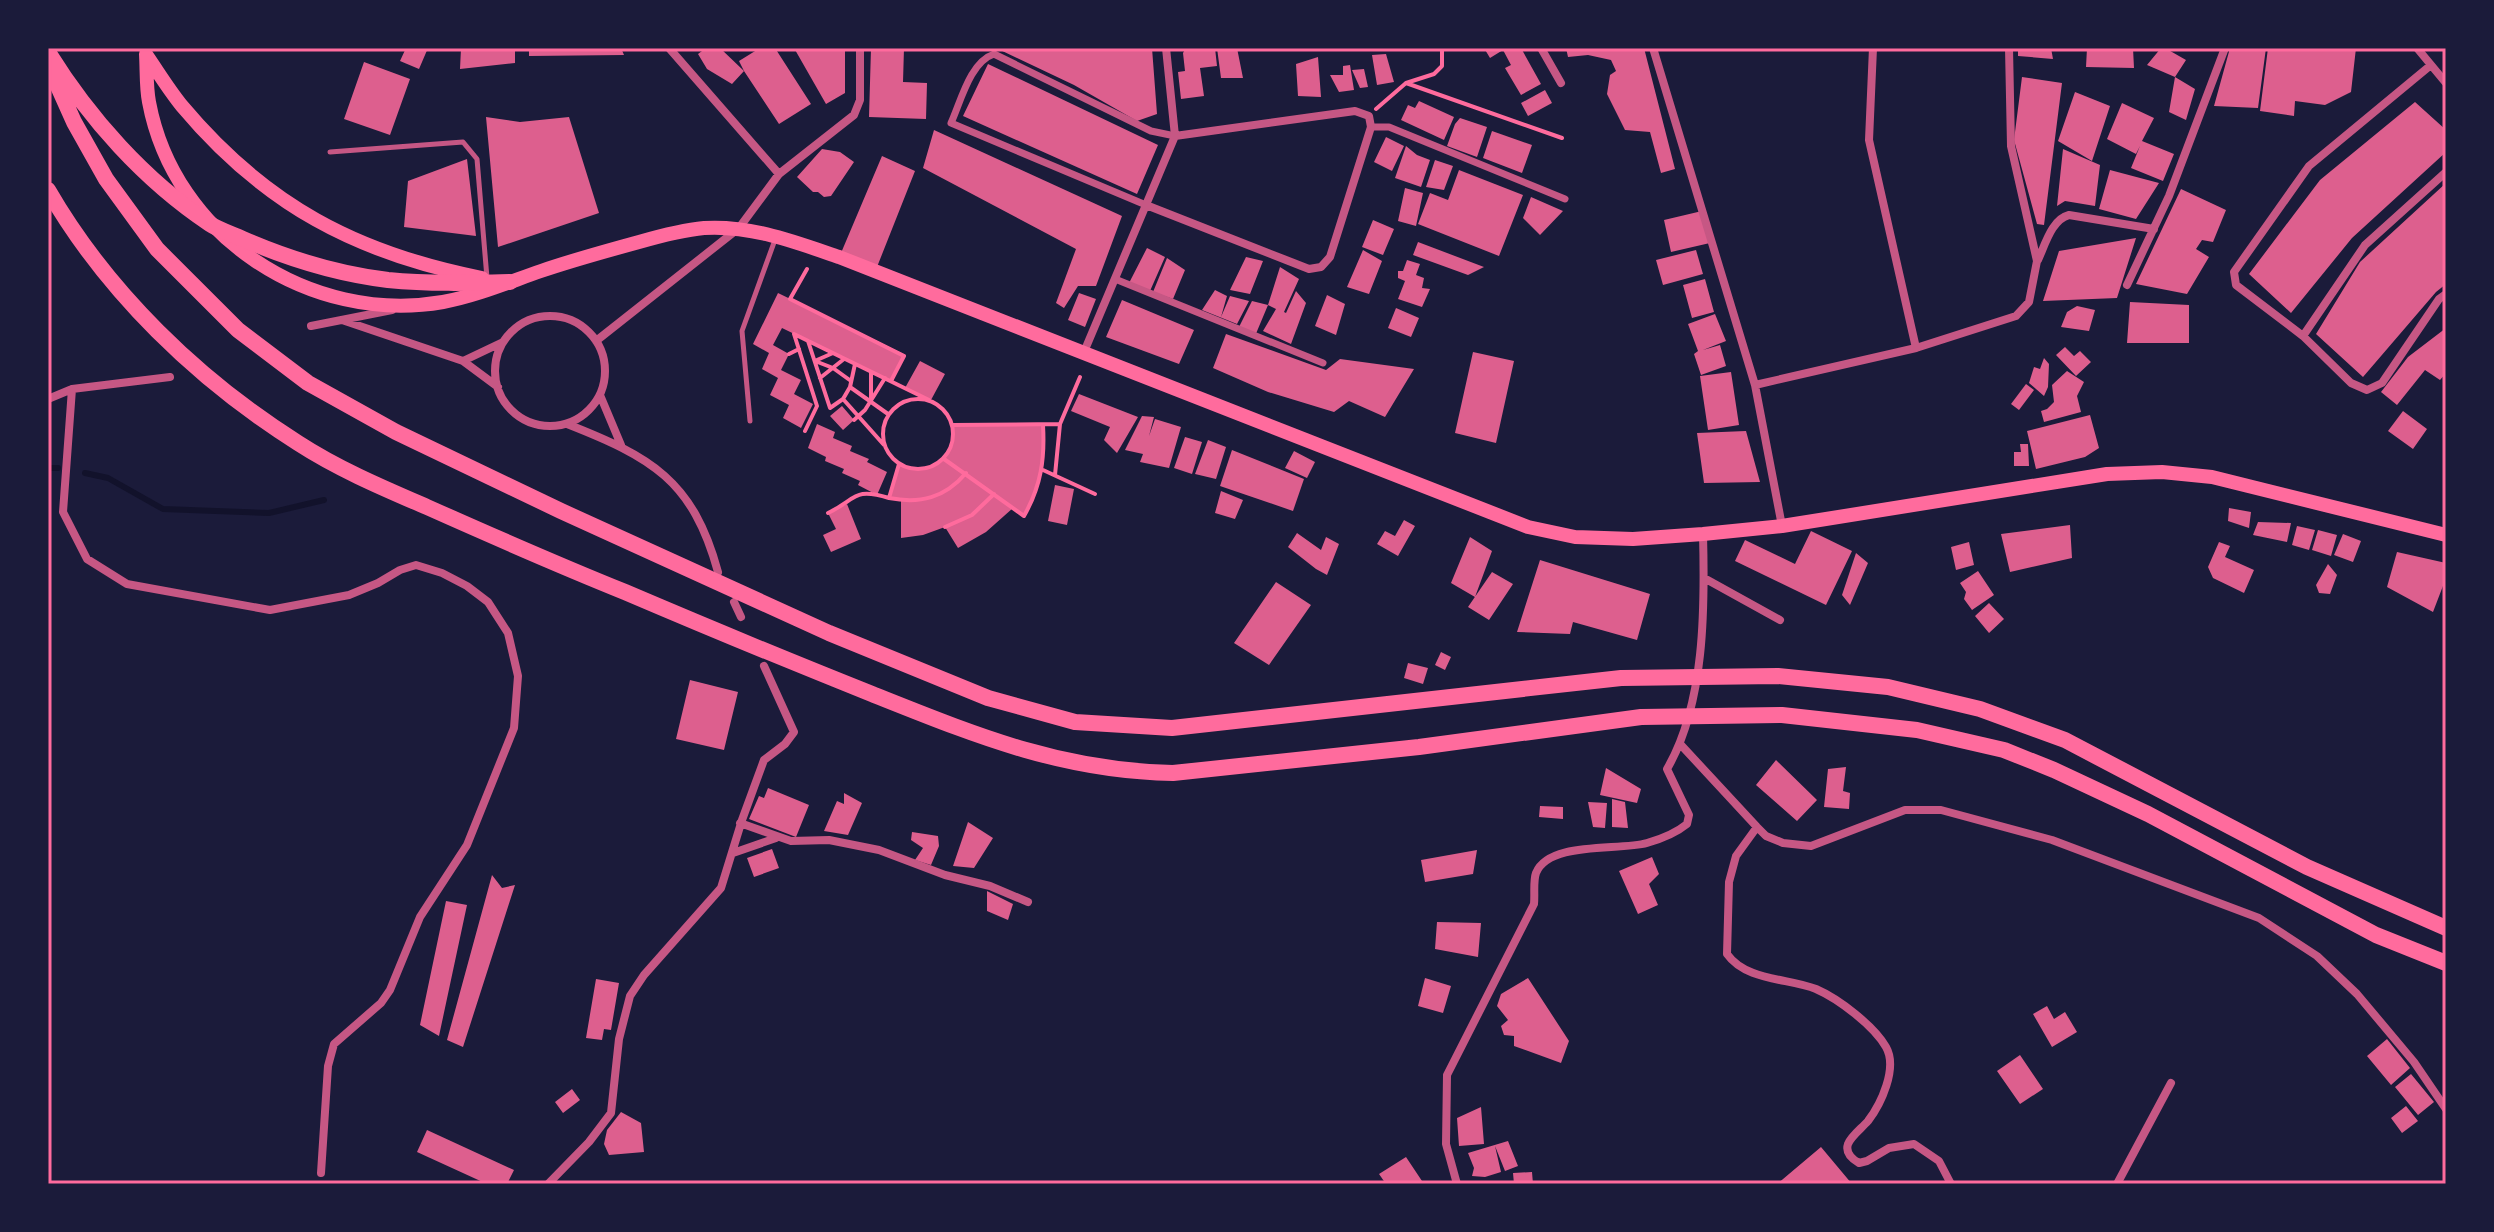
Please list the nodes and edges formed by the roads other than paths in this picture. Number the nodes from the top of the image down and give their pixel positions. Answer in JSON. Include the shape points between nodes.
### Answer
{"nodes":[{"id":1,"x":669,"y":48,"type":"edge"},
{"id":2,"x":860,"y":48,"type":"edge"},
{"id":3,"x":1166,"y":48,"type":"edge"},
{"id":4,"x":1541,"y":48,"type":"edge"},
{"id":5,"x":1653,"y":48,"type":"edge"},
{"id":6,"x":1873,"y":48,"type":"edge"},
{"id":7,"x":2009,"y":48,"type":"edge"},
{"id":8,"x":2225,"y":48,"type":"edge"},
{"id":9,"x":2417,"y":48,"type":"edge"},
{"id":10,"x":145,"y":51,"type":"edge"},
{"id":11,"x":48,"y":52,"type":"edge"},
{"id":12,"x":48,"y":64,"type":"edge"},
{"id":13,"x":2431,"y":65,"type":"junction"},
{"id":14,"x":1561,"y":83,"type":"dead end"},
{"id":15,"x":2446,"y":83,"type":"edge"},
{"id":16,"x":1371,"y":127,"type":"junction"},
{"id":17,"x":1175,"y":136,"type":"junction"},
{"id":18,"x":330,"y":152,"type":"dead end"},
{"id":19,"x":2446,"y":172,"type":"edge"},
{"id":20,"x":779,"y":174,"type":"junction"},
{"id":21,"x":48,"y":190,"type":"edge"},
{"id":22,"x":1565,"y":199,"type":"dead end"},
{"id":23,"x":1146,"y":205,"type":"junction"},
{"id":24,"x":211,"y":225,"type":"junction"},
{"id":25,"x":739,"y":228,"type":"junction"},
{"id":26,"x":2154,"y":229,"type":"junction"},
{"id":27,"x":776,"y":237,"type":"junction"},
{"id":28,"x":2037,"y":261,"type":"junction"},
{"id":29,"x":488,"y":279,"type":"junction"},
{"id":30,"x":1115,"y":279,"type":"junction"},
{"id":31,"x":510,"y":282,"type":"junction"},
{"id":32,"x":2127,"y":285,"type":"dead end"},
{"id":33,"x":2446,"y":294,"type":"edge"},
{"id":34,"x":408,"y":305,"type":"junction"},
{"id":35,"x":342,"y":320,"type":"junction"},
{"id":36,"x":311,"y":326,"type":"dead end"},
{"id":37,"x":2303,"y":336,"type":"junction"},
{"id":38,"x":596,"y":341,"type":"junction"},
{"id":39,"x":503,"y":342,"type":"junction"},
{"id":40,"x":1916,"y":348,"type":"junction"},
{"id":41,"x":1084,"y":352,"type":"junction"},
{"id":42,"x":463,"y":361,"type":"junction"},
{"id":43,"x":1323,"y":363,"type":"dead end"},
{"id":44,"x":170,"y":377,"type":"dead end"},
{"id":45,"x":1755,"y":385,"type":"junction"},
{"id":46,"x":498,"y":388,"type":"junction"},
{"id":47,"x":72,"y":389,"type":"junction"},
{"id":48,"x":600,"y":395,"type":"junction"},
{"id":49,"x":48,"y":399,"type":"edge"},
{"id":50,"x":750,"y":421,"type":"dead end"},
{"id":51,"x":567,"y":424,"type":"junction"},
{"id":52,"x":621,"y":445,"type":"junction"},
{"id":53,"x":1782,"y":526,"type":"junction"},
{"id":54,"x":1703,"y":534,"type":"junction"},
{"id":55,"x":2446,"y":535,"type":"edge"},
{"id":56,"x":718,"y":572,"type":"dead end"},
{"id":57,"x":1704,"y":578,"type":"junction"},
{"id":58,"x":734,"y":602,"type":"dead end"},
{"id":59,"x":741,"y":617,"type":"dead end"},
{"id":60,"x":1780,"y":620,"type":"dead end"},
{"id":61,"x":764,"y":666,"type":"dead end"},
{"id":62,"x":1681,"y":745,"type":"junction"},
{"id":63,"x":740,"y":823,"type":"junction"},
{"id":64,"x":1757,"y":827,"type":"junction"},
{"id":65,"x":777,"y":837,"type":"junction"},
{"id":66,"x":733,"y":853,"type":"junction"},
{"id":67,"x":1028,"y":902,"type":"dead end"},
{"id":68,"x":2446,"y":928,"type":"edge"},
{"id":69,"x":2446,"y":963,"type":"edge"},
{"id":70,"x":2171,"y":1083,"type":"dead end"},
{"id":71,"x":2446,"y":1109,"type":"edge"},
{"id":72,"x":321,"y":1173,"type":"dead end"},
{"id":73,"x":548,"y":1184,"type":"edge"},
{"id":74,"x":1457,"y":1184,"type":"edge"},
{"id":75,"x":1951,"y":1184,"type":"edge"},
{"id":76,"x":2117,"y":1184,"type":"edge"}],
"edges":[{"from":1,"to":20,"type":"street"},
{"from":2,"to":20,"type":"street","via":[[860,100],[854,115]]},
{"from":3,"to":17,"type":"street"},
{"from":4,"to":14,"type":"street"},
{"from":5,"to":45,"type":"street"},
{"from":6,"to":40,"type":"street","via":[[1869,140]]},
{"from":7,"to":28,"type":"street","via":[[2011,146]]},
{"from":8,"to":26,"type":"street"},
{"from":9,"to":13,"type":"street"},
{"from":10,"to":24,"type":"main road","via":[[149,101],[162,146],[183,188]]},
{"from":10,"to":29,"type":"main road","via":[[180,104],[267,188],[371,248]]},
{"from":11,"to":24,"type":"highway","via":[[94,118],[130,157]]},
{"from":12,"to":68,"type":"highway","via":[[106,179],[157,249],[238,330],[308,383],[561,511],[829,633],[988,698],[1075,722],[1172,728],[1621,678],[1778,676],[1888,687],[1980,709],[2065,740],[2307,867]]},
{"from":13,"to":15,"type":"street"},
{"from":13,"to":37,"type":"street","via":[[2309,166],[2234,272],[2236,285]]},
{"from":16,"to":17,"type":"street","via":[[1369,116],[1355,111]]},
{"from":16,"to":22,"type":"street","via":[[1389,127]]},
{"from":16,"to":23,"type":"street","via":[[1330,257],[1321,267],[1309,269]]},
{"from":17,"to":23,"type":"street"},
{"from":17,"to":23,"type":"street","via":[[1151,131],[994,54],[983,58],[951,123]]},
{"from":18,"to":29,"type":"lane","via":[[463,142],[477,159]]},
{"from":19,"to":37,"type":"street","via":[[2365,245]]},
{"from":20,"to":25,"type":"street"},
{"from":21,"to":69,"type":"highway","via":[[126,299],[213,383],[298,444],[358,477],[519,548],[987,740],[1080,764],[1173,773],[1641,717],[1782,715],[1917,730],[2004,750],[2054,770],[2376,935]]},
{"from":23,"to":30,"type":"street"},
{"from":24,"to":31,"type":"highway","via":[[327,269],[387,280]]},
{"from":24,"to":34,"type":"main road","via":[[281,278],[322,295]]},
{"from":25,"to":27,"type":"main road"},
{"from":25,"to":31,"type":"main road","via":[[667,234]]},
{"from":25,"to":38,"type":"street"},
{"from":26,"to":28,"type":"street","via":[[2061,217]]},
{"from":26,"to":32,"type":"street"},
{"from":27,"to":41,"type":"main road"},
{"from":27,"to":50,"type":"lane","via":[[742,331]]},
{"from":28,"to":40,"type":"street","via":[[2029,302],[2016,316]]},
{"from":29,"to":31,"type":"main road"},
{"from":30,"to":41,"type":"street"},
{"from":30,"to":43,"type":"street"},
{"from":31,"to":34,"type":"main road","via":[[444,301]]},
{"from":33,"to":37,"type":"street","via":[[2382,383],[2367,390],[2351,383]]},
{"from":34,"to":35,"type":"street"},
{"from":35,"to":36,"type":"street"},
{"from":35,"to":42,"type":"street"},
{"from":38,"to":39,"type":"street","via":[[576,323],[550,316],[523,323]]},
{"from":38,"to":48,"type":"street","via":[[605,377]]},
{"from":39,"to":42,"type":"street"},
{"from":39,"to":46,"type":"street","via":[[496,364]]},
{"from":40,"to":45,"type":"street"},
{"from":41,"to":54,"type":"main road","via":[[1528,527],[1590,538]]},
{"from":42,"to":46,"type":"street"},
{"from":44,"to":47,"type":"street"},
{"from":45,"to":53,"type":"street"},
{"from":46,"to":51,"type":"street","via":[[505,403],[533,424]]},
{"from":47,"to":49,"type":"street"},
{"from":47,"to":72,"type":"street","via":[[63,512],[87,559],[127,584],[270,610],[349,595],[416,565],[467,586],[488,602],[508,633],[518,676],[514,728],[467,845],[420,917],[390,990],[334,1044]]},
{"from":48,"to":51,"type":"street","via":[[586,413]]},
{"from":48,"to":52,"type":"street"},
{"from":51,"to":52,"type":"street"},
{"from":52,"to":56,"type":"street","via":[[658,469],[695,510]]},
{"from":53,"to":54,"type":"main road"},
{"from":53,"to":55,"type":"main road","via":[[2107,474],[2162,472],[2212,477]]},
{"from":54,"to":57,"type":"street"},
{"from":57,"to":60,"type":"street"},
{"from":57,"to":62,"type":"street","via":[[1701,650]]},
{"from":58,"to":59,"type":"street"},
{"from":61,"to":63,"type":"street","via":[[794,732],[764,760]]},
{"from":62,"to":64,"type":"street"},
{"from":62,"to":74,"type":"street","via":[[1667,769],[1689,815],[1687,824],[1647,843],[1566,851],[1548,857],[1537,873],[1534,904],[1447,1075],[1446,1144]]},
{"from":63,"to":65,"type":"street"},
{"from":63,"to":66,"type":"street"},
{"from":64,"to":71,"type":"street","via":[[1783,843],[1811,846],[1905,810],[1941,810],[2052,840],[2259,918],[2317,956],[2357,994]]},
{"from":64,"to":75,"type":"street","via":[[1736,856],[1729,882],[1727,954],[1741,968],[1818,990],[1864,1020],[1888,1049],[1889,1083],[1870,1118],[1848,1143],[1851,1159],[1859,1163],[1889,1148],[1914,1144],[1939,1161]]},
{"from":65,"to":66,"type":"street"},
{"from":65,"to":67,"type":"street","via":[[879,850]]},
{"from":66,"to":73,"type":"street","via":[[721,888],[630,996],[611,1113]]},
{"from":70,"to":76,"type":"street"}]}
